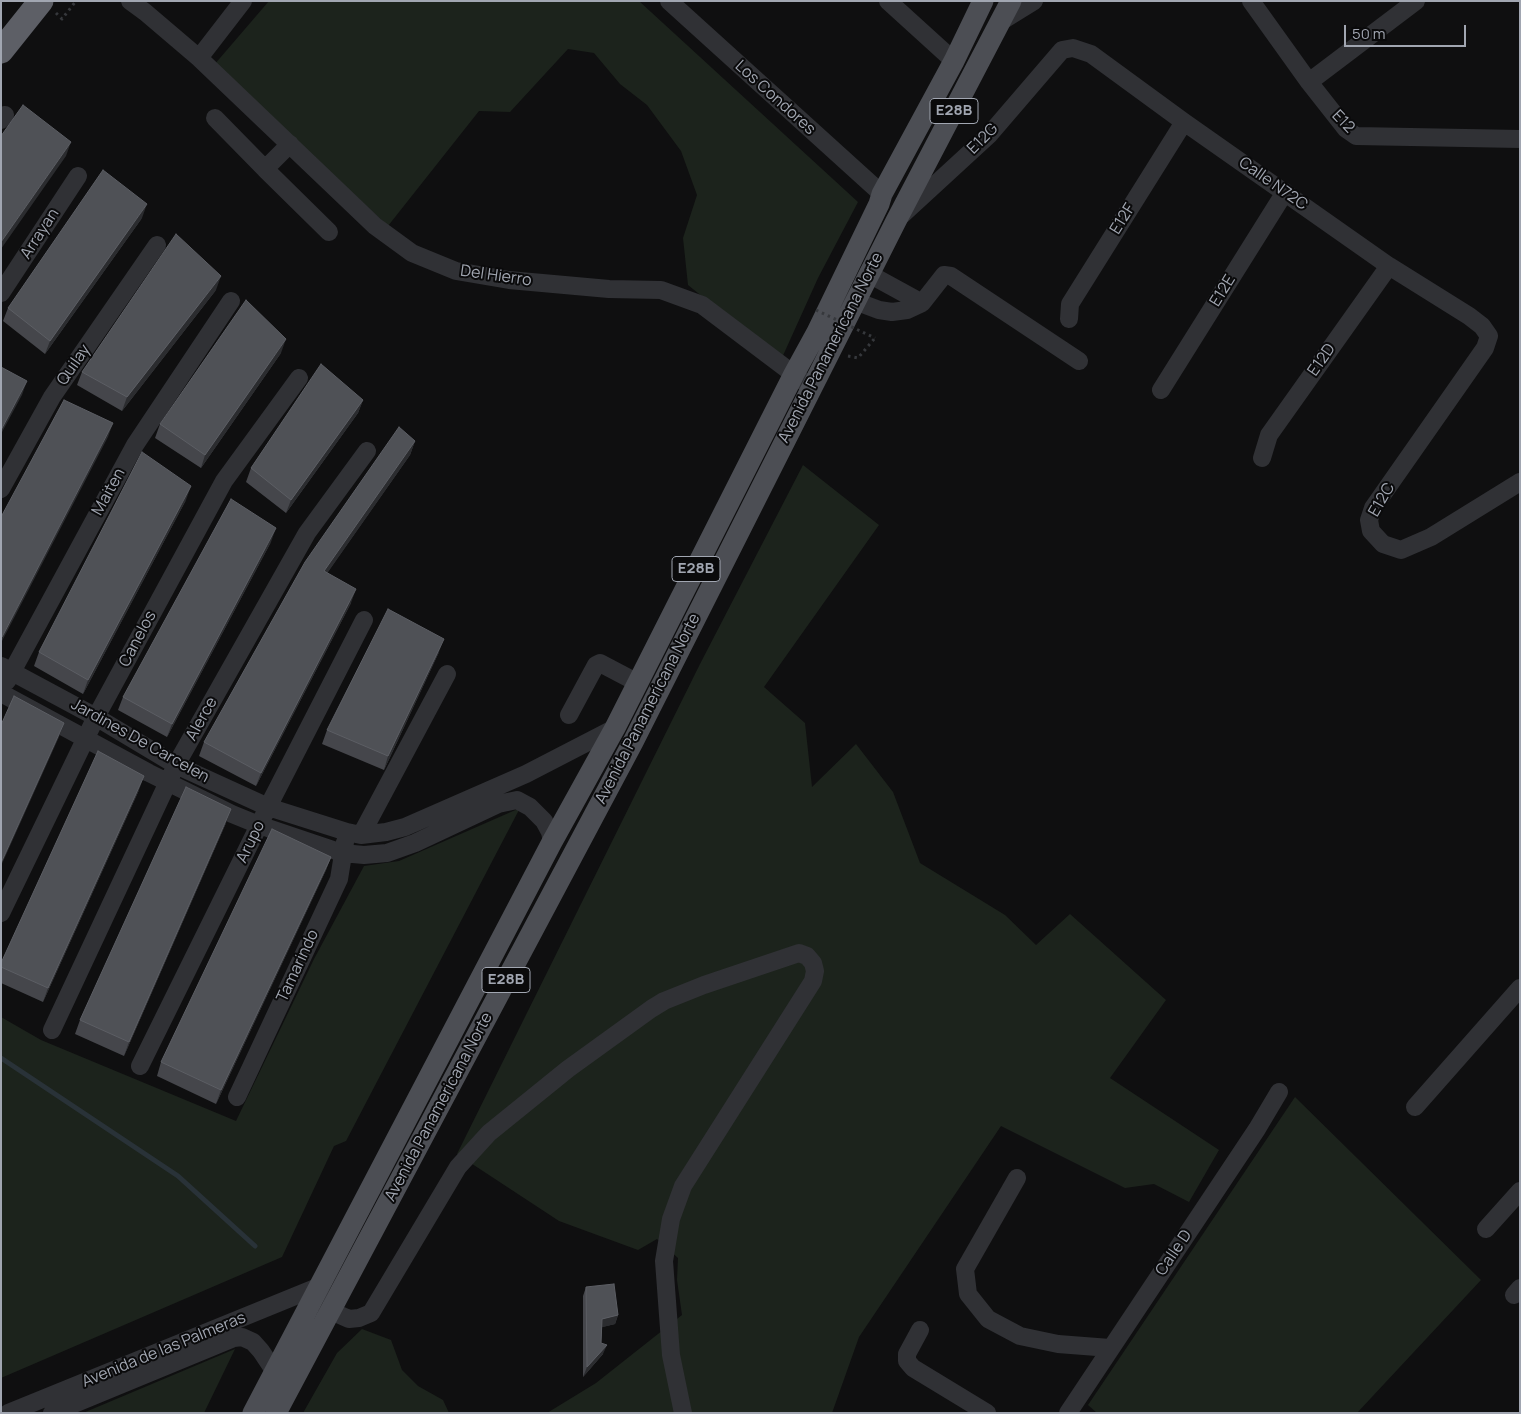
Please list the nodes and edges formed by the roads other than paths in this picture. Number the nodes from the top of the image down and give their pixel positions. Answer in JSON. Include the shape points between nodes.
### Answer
{"nodes":[{"id":1,"x":41,"y":1,"type":"edge"},
{"id":2,"x":130,"y":1,"type":"edge"},
{"id":3,"x":243,"y":1,"type":"edge"},
{"id":4,"x":668,"y":1,"type":"edge"},
{"id":5,"x":888,"y":1,"type":"edge"},
{"id":6,"x":1011,"y":1,"type":"edge"},
{"id":7,"x":1034,"y":1,"type":"edge"},
{"id":8,"x":1251,"y":1,"type":"edge"},
{"id":9,"x":980,"y":3,"type":"edge"},
{"id":10,"x":1408,"y":3,"type":"edge"},
{"id":11,"x":1000,"y":22,"type":"junction"},
{"id":12,"x":1062,"y":50,"type":"joint"},
{"id":13,"x":1,"y":52,"type":"edge"},
{"id":14,"x":199,"y":58,"type":"junction"},
{"id":15,"x":954,"y":61,"type":"junction"},
{"id":16,"x":1309,"y":82,"type":"junction"},
{"id":17,"x":216,"y":118,"type":"dead end"},
{"id":18,"x":1184,"y":122,"type":"junction"},
{"id":19,"x":1520,"y":139,"type":"edge"},
{"id":20,"x":290,"y":144,"type":"junction"},
{"id":21,"x":265,"y":169,"type":"junction"},
{"id":22,"x":78,"y":176,"type":"dead end"},
{"id":23,"x":1285,"y":192,"type":"junction"},
{"id":24,"x":882,"y":194,"type":"junction"},
{"id":25,"x":896,"y":221,"type":"junction"},
{"id":26,"x":328,"y":232,"type":"dead end"},
{"id":27,"x":157,"y":246,"type":"dead end"},
{"id":28,"x":1389,"y":266,"type":"junction"},
{"id":29,"x":869,"y":274,"type":"junction"},
{"id":30,"x":1,"y":293,"type":"edge"},
{"id":31,"x":231,"y":301,"type":"dead end"},
{"id":32,"x":855,"y":302,"type":"junction"},
{"id":33,"x":922,"y":303,"type":"junction"},
{"id":34,"x":1069,"y":319,"type":"dead end"},
{"id":35,"x":1482,"y":326,"type":"joint"},
{"id":36,"x":1078,"y":361,"type":"dead end"},
{"id":37,"x":794,"y":374,"type":"junction"},
{"id":38,"x":299,"y":378,"type":"dead end"},
{"id":39,"x":812,"y":388,"type":"junction"},
{"id":40,"x":1161,"y":390,"type":"dead end"},
{"id":41,"x":367,"y":451,"type":"dead end"},
{"id":42,"x":1262,"y":458,"type":"dead end"},
{"id":43,"x":1520,"y":482,"type":"edge"},
{"id":44,"x":1,"y":489,"type":"edge"},
{"id":45,"x":364,"y":620,"type":"dead end"},
{"id":46,"x":6,"y":668,"type":"edge"},
{"id":47,"x":447,"y":674,"type":"dead end"},
{"id":48,"x":638,"y":683,"type":"junction"},
{"id":49,"x":1,"y":692,"type":"edge"},
{"id":50,"x":96,"y":716,"type":"junction"},
{"id":51,"x":568,"y":716,"type":"dead end"},
{"id":52,"x":615,"y":728,"type":"junction"},
{"id":53,"x":85,"y":738,"type":"junction"},
{"id":54,"x":176,"y":765,"type":"junction"},
{"id":55,"x":167,"y":782,"type":"junction"},
{"id":56,"x":268,"y":807,"type":"junction"},
{"id":57,"x":259,"y":825,"type":"junction"},
{"id":58,"x":354,"y":833,"type":"junction"},
{"id":59,"x":552,"y":842,"type":"junction"},
{"id":60,"x":342,"y":853,"type":"junction"},
{"id":61,"x":1,"y":913,"type":"edge"},
{"id":62,"x":1520,"y":988,"type":"edge"},
{"id":63,"x":52,"y":1030,"type":"dead end"},
{"id":64,"x":140,"y":1066,"type":"dead end"},
{"id":65,"x":1279,"y":1092,"type":"dead end"},
{"id":66,"x":237,"y":1097,"type":"dead end"},
{"id":67,"x":1415,"y":1107,"type":"dead end"},
{"id":68,"x":1017,"y":1178,"type":"dead end"},
{"id":69,"x":1520,"y":1191,"type":"edge"},
{"id":70,"x":1486,"y":1229,"type":"dead end"},
{"id":71,"x":320,"y":1286,"type":"junction"},
{"id":72,"x":331,"y":1311,"type":"junction"},
{"id":73,"x":920,"y":1330,"type":"dead end"},
{"id":74,"x":1110,"y":1348,"type":"junction"},
{"id":75,"x":275,"y":1372,"type":"junction"},
{"id":76,"x":8,"y":1413,"type":"edge"},
{"id":77,"x":52,"y":1413,"type":"edge"},
{"id":78,"x":253,"y":1413,"type":"edge"},
{"id":79,"x":276,"y":1413,"type":"edge"},
{"id":80,"x":683,"y":1413,"type":"edge"},
{"id":81,"x":987,"y":1413,"type":"edge"},
{"id":82,"x":1068,"y":1413,"type":"edge"}],
"edges":[{"from":1,"to":13,"type":"highway"},
{"from":2,"to":14,"type":"street","name":"Del Hierro"},
{"from":3,"to":14,"type":"street"},
{"from":4,"to":24,"type":"street","name":"Los Condores"},
{"from":5,"to":15,"type":"street"},
{"from":6,"to":11,"type":"main road","name":"Avenida Panamericana Norte","number":"E28B"},
{"from":7,"to":11,"type":"street"},
{"from":8,"to":16,"type":"street","name":"E12"},
{"from":9,"to":15,"type":"main road","name":"Avenida Panamericana Norte","number":"E28B"},
{"from":10,"to":16,"type":"street"},
{"from":11,"to":25,"type":"main road","name":"Avenida Panamericana Norte","number":"E28B"},
{"from":12,"to":18,"type":"street","name":"Calle N72C","via":[[1073,48],[1092,54]]},
{"from":12,"to":25,"type":"street","name":"E12G","via":[[989,135]]},
{"from":14,"to":20,"type":"street","name":"Del Hierro"},
{"from":15,"to":24,"type":"main road","name":"Avenida Panamericana Norte","number":"E28B"},
{"from":16,"to":19,"type":"street","name":"E12","via":[[1346,129],[1356,136]]},
{"from":17,"to":21,"type":"street"},
{"from":18,"to":23,"type":"street","name":"Calle N72C"},
{"from":18,"to":34,"type":"street","name":"E12F","via":[[1070,304]]},
{"from":20,"to":21,"type":"street"},
{"from":20,"to":37,"type":"street","name":"Del Hierro","via":[[375,226],[412,253],[456,271],[510,280],[661,290],[702,305]]},
{"from":21,"to":26,"type":"street"},
{"from":22,"to":30,"type":"street","name":"Arrayan"},
{"from":23,"to":28,"type":"street","name":"Calle N72C"},
{"from":23,"to":40,"type":"street","name":"E12E"},
{"from":24,"to":37,"type":"main road","name":"Avenida Panamericana Norte","number":"E28B"},
{"from":25,"to":29,"type":"main road","name":"Avenida Panamericana Norte","number":"E28B"},
{"from":27,"to":44,"type":"street","name":"Quilay","via":[[52,397]]},
{"from":28,"to":35,"type":"street","name":"Calle N72C"},
{"from":28,"to":42,"type":"street","name":"E12D","via":[[1269,435]]},
{"from":29,"to":32,"type":"main road","name":"Avenida Panamericana Norte","number":"E28B"},
{"from":29,"to":33,"type":"street"},
{"from":31,"to":46,"type":"street","name":"Maiten","via":[[134,445]]},
{"from":32,"to":33,"type":"street","via":[[892,312]]},
{"from":32,"to":39,"type":"main road","name":"Avenida Panamericana Norte","number":"E28B"},
{"from":33,"to":36,"type":"street","via":[[944,275],[951,276]]},
{"from":35,"to":43,"type":"street","name":"E12C","via":[[1489,336],[1485,348],[1373,508],[1369,520],[1371,531],[1383,544],[1401,550],[1431,537]]},
{"from":37,"to":39,"type":"street","name":"Del Hierro"},
{"from":37,"to":48,"type":"main road","name":"Avenida Panamericana Norte","number":"E28B"},
{"from":38,"to":50,"type":"street","name":"Canelos","via":[[224,481]]},
{"from":39,"to":72,"type":"main road","name":"Avenida Panamericana Norte","number":"E28B","via":[[633,742]]},
{"from":41,"to":54,"type":"street","name":"Alerce","via":[[307,533]]},
{"from":45,"to":56,"type":"street","name":"Arupo"},
{"from":46,"to":49,"type":"street","name":"Maiten"},
{"from":46,"to":50,"type":"street","name":"Jardines De Carcelen"},
{"from":47,"to":58,"type":"street","name":"Tamarindo"},
{"from":48,"to":51,"type":"street","via":[[600,663]]},
{"from":48,"to":52,"type":"main road","name":"Avenida Panamericana Norte","number":"E28B"},
{"from":49,"to":53,"type":"street","name":"Jardines De Carcelen"},
{"from":50,"to":53,"type":"street","name":"Canelos"},
{"from":50,"to":54,"type":"street","name":"Jardines De Carcelen"},
{"from":52,"to":58,"type":"street","name":"Jardines De Carcelen","via":[[526,774],[405,827],[386,832]]},
{"from":52,"to":59,"type":"main road","name":"Avenida Panamericana Norte","number":"E28B"},
{"from":53,"to":55,"type":"street","name":"Jardines De Carcelen"},
{"from":53,"to":61,"type":"street","name":"Canelos"},
{"from":54,"to":55,"type":"street","name":"Alerce"},
{"from":54,"to":56,"type":"street","name":"Jardines De Carcelen"},
{"from":55,"to":57,"type":"street","name":"Jardines De Carcelen"},
{"from":55,"to":63,"type":"street","name":"Alerce"},
{"from":56,"to":57,"type":"street","name":"Arupo"},
{"from":56,"to":58,"type":"street","name":"Jardines De Carcelen"},
{"from":57,"to":60,"type":"street","name":"Jardines De Carcelen"},
{"from":57,"to":64,"type":"street","name":"Arupo"},
{"from":58,"to":60,"type":"street","name":"Tamarindo"},
{"from":59,"to":60,"type":"street","name":"Jardines De Carcelen","via":[[544,821],[517,800],[498,804],[387,853]]},
{"from":59,"to":71,"type":"main road","name":"Avenida Panamericana Norte","number":"E28B"},
{"from":60,"to":66,"type":"street","name":"Tamarindo","via":[[339,879]]},
{"from":62,"to":67,"type":"street"},
{"from":65,"to":74,"type":"street","name":"Calle D"},
{"from":68,"to":74,"type":"street","via":[[965,1269],[968,1294],[988,1319],[1020,1336],[1058,1344]]},
{"from":69,"to":70,"type":"street"},
{"from":71,"to":75,"type":"main road","name":"Avenida Panamericana Norte","number":"E28B"},
{"from":71,"to":76,"type":"street","name":"Avenida de las Palmeras"},
{"from":72,"to":79,"type":"main road","name":"Avenida Panamericana Norte","number":"E28B"},
{"from":72,"to":80,"type":"street","via":[[349,1319],[371,1313],[458,1167],[489,1133],[568,1069],[664,1001],[799,953],[813,963],[813,981],[683,1186],[671,1219],[664,1262],[672,1355]]},
{"from":73,"to":81,"type":"street","via":[[906,1361]]},
{"from":74,"to":82,"type":"street","name":"Calle D"},
{"from":75,"to":77,"type":"street","name":"Avenida de las Palmeras","via":[[253,1342],[242,1337],[234,1338]]},
{"from":75,"to":78,"type":"main road","name":"Avenida Panamericana Norte","number":"E28B"}]}
